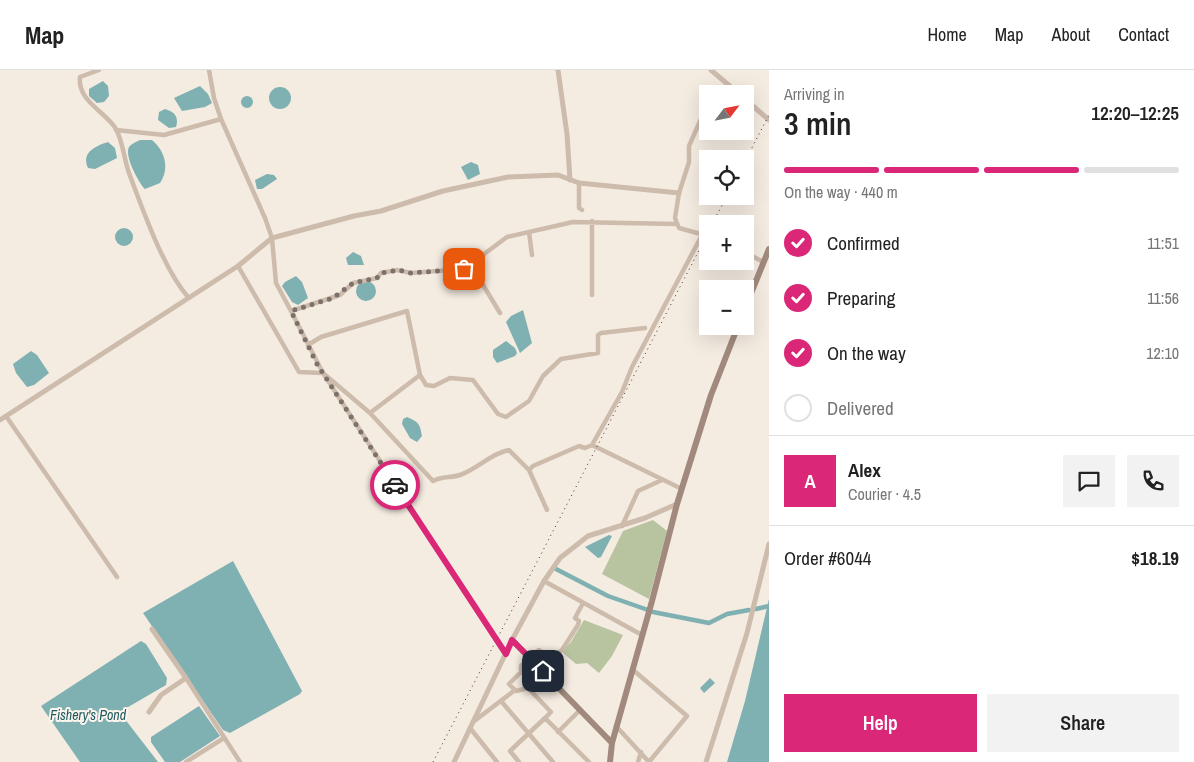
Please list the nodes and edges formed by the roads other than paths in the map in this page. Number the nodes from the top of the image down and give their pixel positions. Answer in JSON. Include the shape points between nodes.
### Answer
{"nodes":[{"id":1,"x":99,"y":70,"type":"edge"},
{"id":2,"x":209,"y":70,"type":"edge"},
{"id":3,"x":558,"y":70,"type":"edge"},
{"id":4,"x":711,"y":70,"type":"edge"},
{"id":5,"x":729,"y":85,"type":"edge"},
{"id":6,"x":754,"y":107,"type":"edge"},
{"id":7,"x":222,"y":119,"type":"junction"},
{"id":8,"x":769,"y":120,"type":"edge"},
{"id":9,"x":699,"y":124,"type":"edge"},
{"id":10,"x":116,"y":130,"type":"junction"},
{"id":11,"x":570,"y":180,"type":"junction"},
{"id":12,"x":579,"y":183,"type":"junction"},
{"id":13,"x":679,"y":192,"type":"junction"},
{"id":14,"x":582,"y":210,"type":"dead end"},
{"id":15,"x":592,"y":221,"type":"junction"},
{"id":16,"x":676,"y":224,"type":"junction"},
{"id":17,"x":529,"y":232,"type":"junction"},
{"id":18,"x":699,"y":233,"type":"edge"},
{"id":19,"x":272,"y":238,"type":"junction"},
{"id":20,"x":699,"y":246,"type":"edge"},
{"id":21,"x":769,"y":249,"type":"edge"},
{"id":22,"x":532,"y":255,"type":"dead end"},
{"id":23,"x":754,"y":257,"type":"edge"},
{"id":24,"x":763,"y":262,"type":"junction"},
{"id":25,"x":471,"y":265,"type":"junction"},
{"id":26,"x":238,"y":266,"type":"junction"},
{"id":27,"x":754,"y":285,"type":"edge"},
{"id":28,"x":592,"y":295,"type":"dead end"},
{"id":29,"x":188,"y":297,"type":"junction"},
{"id":30,"x":291,"y":311,"type":"junction"},
{"id":31,"x":500,"y":313,"type":"dead end"},
{"id":32,"x":645,"y":328,"type":"dead end"},
{"id":33,"x":734,"y":335,"type":"edge"},
{"id":34,"x":308,"y":345,"type":"junction"},
{"id":35,"x":323,"y":373,"type":"junction"},
{"id":36,"x":420,"y":375,"type":"junction"},
{"id":37,"x":370,"y":413,"type":"junction"},
{"id":38,"x":6,"y":416,"type":"junction"},
{"id":39,"x":0,"y":420,"type":"edge"},
{"id":40,"x":592,"y":445,"type":"junction"},
{"id":41,"x":529,"y":470,"type":"junction"},
{"id":42,"x":662,"y":480,"type":"junction"},
{"id":43,"x":682,"y":489,"type":"junction"},
{"id":44,"x":677,"y":504,"type":"junction"},
{"id":45,"x":546,"y":510,"type":"dead end"},
{"id":46,"x":622,"y":526,"type":"junction"},
{"id":47,"x":769,"y":544,"type":"edge"},
{"id":48,"x":117,"y":577,"type":"dead end"},
{"id":49,"x":544,"y":580,"type":"junction"},
{"id":50,"x":583,"y":603,"type":"junction"},
{"id":51,"x":152,"y":629,"type":"dead end"},
{"id":52,"x":642,"y":635,"type":"junction"},
{"id":53,"x":512,"y":640,"type":"junction"},
{"id":54,"x":506,"y":654,"type":"junction"},
{"id":55,"x":530,"y":658,"type":"junction"},
{"id":56,"x":632,"y":668,"type":"junction"},
{"id":57,"x":186,"y":678,"type":"junction"},
{"id":58,"x":515,"y":690,"type":"junction"},
{"id":59,"x":501,"y":701,"type":"junction"},
{"id":60,"x":580,"y":710,"type":"junction"},
{"id":61,"x":149,"y":712,"type":"dead end"},
{"id":62,"x":545,"y":718,"type":"junction"},
{"id":63,"x":471,"y":725,"type":"junction"},
{"id":64,"x":616,"y":726,"type":"junction"},
{"id":65,"x":558,"y":732,"type":"junction"},
{"id":66,"x":529,"y":733,"type":"junction"},
{"id":67,"x":224,"y":738,"type":"junction"},
{"id":68,"x":612,"y":742,"type":"junction"},
{"id":69,"x":641,"y":752,"type":"junction"},
{"id":70,"x":186,"y":762,"type":"edge"},
{"id":71,"x":240,"y":762,"type":"edge"},
{"id":72,"x":454,"y":762,"type":"edge"},
{"id":73,"x":497,"y":762,"type":"edge"},
{"id":74,"x":518,"y":762,"type":"edge"},
{"id":75,"x":553,"y":762,"type":"edge"},
{"id":76,"x":589,"y":762,"type":"edge"},
{"id":77,"x":610,"y":762,"type":"edge"},
{"id":78,"x":638,"y":762,"type":"edge"},
{"id":79,"x":649,"y":762,"type":"edge"},
{"id":80,"x":706,"y":762,"type":"edge"}],
"edges":[{"from":1,"to":10,"type":"street","via":[[85,73],[79,80],[92,106]]},
{"from":2,"to":7,"type":"street"},
{"from":3,"to":11,"type":"street"},
{"from":4,"to":5,"type":"street"},
{"from":6,"to":8,"type":"street"},
{"from":7,"to":10,"type":"street","via":[[164,135]]},
{"from":7,"to":19,"type":"street"},
{"from":9,"to":13,"type":"street","via":[[689,146]]},
{"from":10,"to":29,"type":"street","via":[[164,260]]},
{"from":11,"to":12,"type":"street"},
{"from":11,"to":19,"type":"street","via":[[558,175],[498,178]]},
{"from":12,"to":13,"type":"street"},
{"from":12,"to":14,"type":"street","via":[[579,208]]},
{"from":13,"to":16,"type":"street"},
{"from":15,"to":16,"type":"street"},
{"from":15,"to":17,"type":"street"},
{"from":15,"to":28,"type":"street"},
{"from":16,"to":18,"type":"street","via":[[679,228]]},
{"from":17,"to":22,"type":"street"},
{"from":17,"to":25,"type":"street","via":[[507,237]]},
{"from":19,"to":26,"type":"street"},
{"from":19,"to":30,"type":"street","via":[[276,283]]},
{"from":20,"to":40,"type":"street"},
{"from":21,"to":24,"type":"main road"},
{"from":23,"to":24,"type":"street"},
{"from":24,"to":27,"type":"main road"},
{"from":25,"to":30,"type":"street","via":[[464,269],[381,273],[377,278],[353,283],[333,298]]},
{"from":25,"to":31,"type":"street"},
{"from":26,"to":29,"type":"street"},
{"from":26,"to":35,"type":"street","via":[[299,372]]},
{"from":29,"to":38,"type":"street"},
{"from":30,"to":34,"type":"street"},
{"from":32,"to":36,"type":"street","via":[[601,333],[598,335],[598,353],[561,359],[543,376],[530,401],[506,417],[498,414],[473,380],[450,378],[434,386],[426,385]]},
{"from":33,"to":43,"type":"main road","via":[[710,396]]},
{"from":34,"to":35,"type":"street"},
{"from":34,"to":36,"type":"street","via":[[321,337],[407,311]]},
{"from":35,"to":37,"type":"street"},
{"from":35,"to":54,"type":"street"},
{"from":36,"to":37,"type":"street"},
{"from":37,"to":41,"type":"street","via":[[434,481],[460,475],[509,450]]},
{"from":38,"to":39,"type":"street"},
{"from":38,"to":48,"type":"street"},
{"from":40,"to":41,"type":"street","via":[[576,447]]},
{"from":40,"to":42,"type":"street"},
{"from":41,"to":45,"type":"street"},
{"from":42,"to":43,"type":"street"},
{"from":42,"to":46,"type":"street","via":[[638,492]]},
{"from":43,"to":44,"type":"main road"},
{"from":44,"to":46,"type":"street"},
{"from":44,"to":52,"type":"main road"},
{"from":46,"to":49,"type":"street","via":[[588,536],[560,558]]},
{"from":47,"to":80,"type":"street","via":[[747,633]]},
{"from":49,"to":50,"type":"street"},
{"from":49,"to":53,"type":"street"},
{"from":50,"to":52,"type":"street"},
{"from":50,"to":55,"type":"street","via":[[576,618],[578,625],[562,650],[550,658],[539,650]]},
{"from":51,"to":57,"type":"street"},
{"from":52,"to":56,"type":"main road"},
{"from":53,"to":54,"type":"street"},
{"from":53,"to":55,"type":"main road"},
{"from":54,"to":63,"type":"street"},
{"from":55,"to":58,"type":"street","via":[[509,684]]},
{"from":55,"to":60,"type":"main road"},
{"from":56,"to":64,"type":"main road"},
{"from":56,"to":79,"type":"street","via":[[687,716]]},
{"from":57,"to":61,"type":"street","via":[[161,695]]},
{"from":57,"to":67,"type":"street"},
{"from":58,"to":59,"type":"street"},
{"from":58,"to":62,"type":"street","via":[[528,688],[551,712]]},
{"from":59,"to":63,"type":"street"},
{"from":59,"to":66,"type":"street"},
{"from":60,"to":65,"type":"street"},
{"from":60,"to":68,"type":"main road"},
{"from":62,"to":65,"type":"street"},
{"from":62,"to":66,"type":"street"},
{"from":63,"to":72,"type":"street"},
{"from":63,"to":73,"type":"street"},
{"from":64,"to":68,"type":"main road"},
{"from":64,"to":69,"type":"street"},
{"from":65,"to":76,"type":"street"},
{"from":66,"to":74,"type":"street","via":[[510,751]]},
{"from":66,"to":75,"type":"street"},
{"from":67,"to":70,"type":"street"},
{"from":67,"to":71,"type":"street"},
{"from":68,"to":77,"type":"main road"},
{"from":69,"to":78,"type":"street"},
{"from":69,"to":79,"type":"street"}]}
